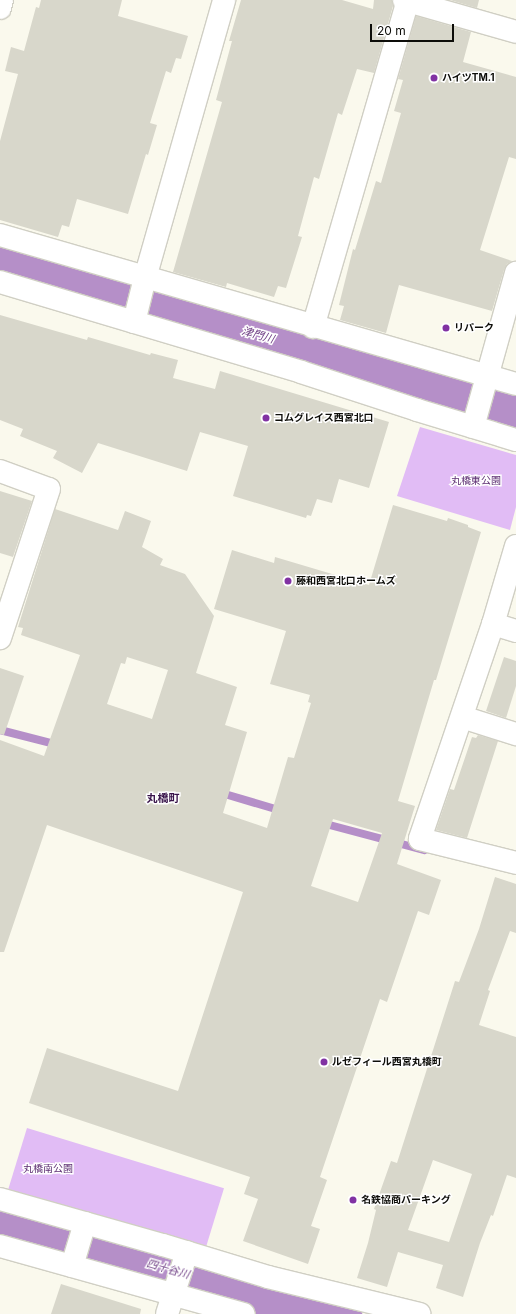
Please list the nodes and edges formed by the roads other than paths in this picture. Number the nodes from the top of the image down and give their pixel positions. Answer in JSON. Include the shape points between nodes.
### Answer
{"nodes":[{"id":1,"x":2,"y":0,"type":"edge"},
{"id":2,"x":224,"y":0,"type":"edge"},
{"id":3,"x":407,"y":0,"type":"edge"},
{"id":4,"x":0,"y":8,"type":"edge"},
{"id":5,"x":516,"y":32,"type":"edge"},
{"id":6,"x":0,"y":235,"type":"edge"},
{"id":7,"x":516,"y":273,"type":"edge"},
{"id":8,"x":145,"y":278,"type":"junction"},
{"id":9,"x":0,"y":282,"type":"edge"},
{"id":10,"x":134,"y":322,"type":"junction"},
{"id":11,"x":313,"y":327,"type":"junction"},
{"id":12,"x":486,"y":379,"type":"junction"},
{"id":13,"x":516,"y":384,"type":"edge"},
{"id":14,"x":475,"y":420,"type":"junction"},
{"id":15,"x":516,"y":440,"type":"edge"},
{"id":16,"x":0,"y":471,"type":"edge"},
{"id":17,"x":516,"y":546,"type":"edge"},
{"id":18,"x":492,"y":624,"type":"junction"},
{"id":19,"x":516,"y":631,"type":"edge"},
{"id":20,"x":0,"y":638,"type":"edge"},
{"id":21,"x":462,"y":717,"type":"junction"},
{"id":22,"x":516,"y":734,"type":"edge"},
{"id":23,"x":516,"y":863,"type":"edge"},
{"id":24,"x":0,"y":1199,"type":"edge"},
{"id":25,"x":84,"y":1228,"type":"junction"},
{"id":26,"x":0,"y":1246,"type":"edge"},
{"id":27,"x":186,"y":1256,"type":"junction"},
{"id":28,"x":74,"y":1260,"type":"junction"},
{"id":29,"x":173,"y":1298,"type":"edge"},
{"id":30,"x":244,"y":1314,"type":"edge"},
{"id":31,"x":420,"y":1314,"type":"edge"}],
"edges":[{"from":1,"to":4,"type":"street"},
{"from":2,"to":8,"type":"street"},
{"from":3,"to":5,"type":"street"},
{"from":3,"to":11,"type":"street"},
{"from":6,"to":8,"type":"street"},
{"from":7,"to":12,"type":"street"},
{"from":8,"to":10,"type":"street"},
{"from":8,"to":11,"type":"street"},
{"from":9,"to":10,"type":"street"},
{"from":10,"to":14,"type":"street"},
{"from":11,"to":12,"type":"street"},
{"from":12,"to":13,"type":"street"},
{"from":12,"to":14,"type":"street"},
{"from":14,"to":15,"type":"street"},
{"from":16,"to":20,"type":"street","via":[[48,489]]},
{"from":17,"to":18,"type":"street"},
{"from":18,"to":19,"type":"street"},
{"from":18,"to":21,"type":"street"},
{"from":21,"to":22,"type":"street"},
{"from":21,"to":23,"type":"street","via":[[420,839]]},
{"from":24,"to":25,"type":"street"},
{"from":25,"to":27,"type":"street"},
{"from":25,"to":28,"type":"street"},
{"from":26,"to":28,"type":"street"},
{"from":27,"to":29,"type":"street"},
{"from":27,"to":31,"type":"street"},
{"from":28,"to":29,"type":"street"},
{"from":29,"to":30,"type":"street"}]}
